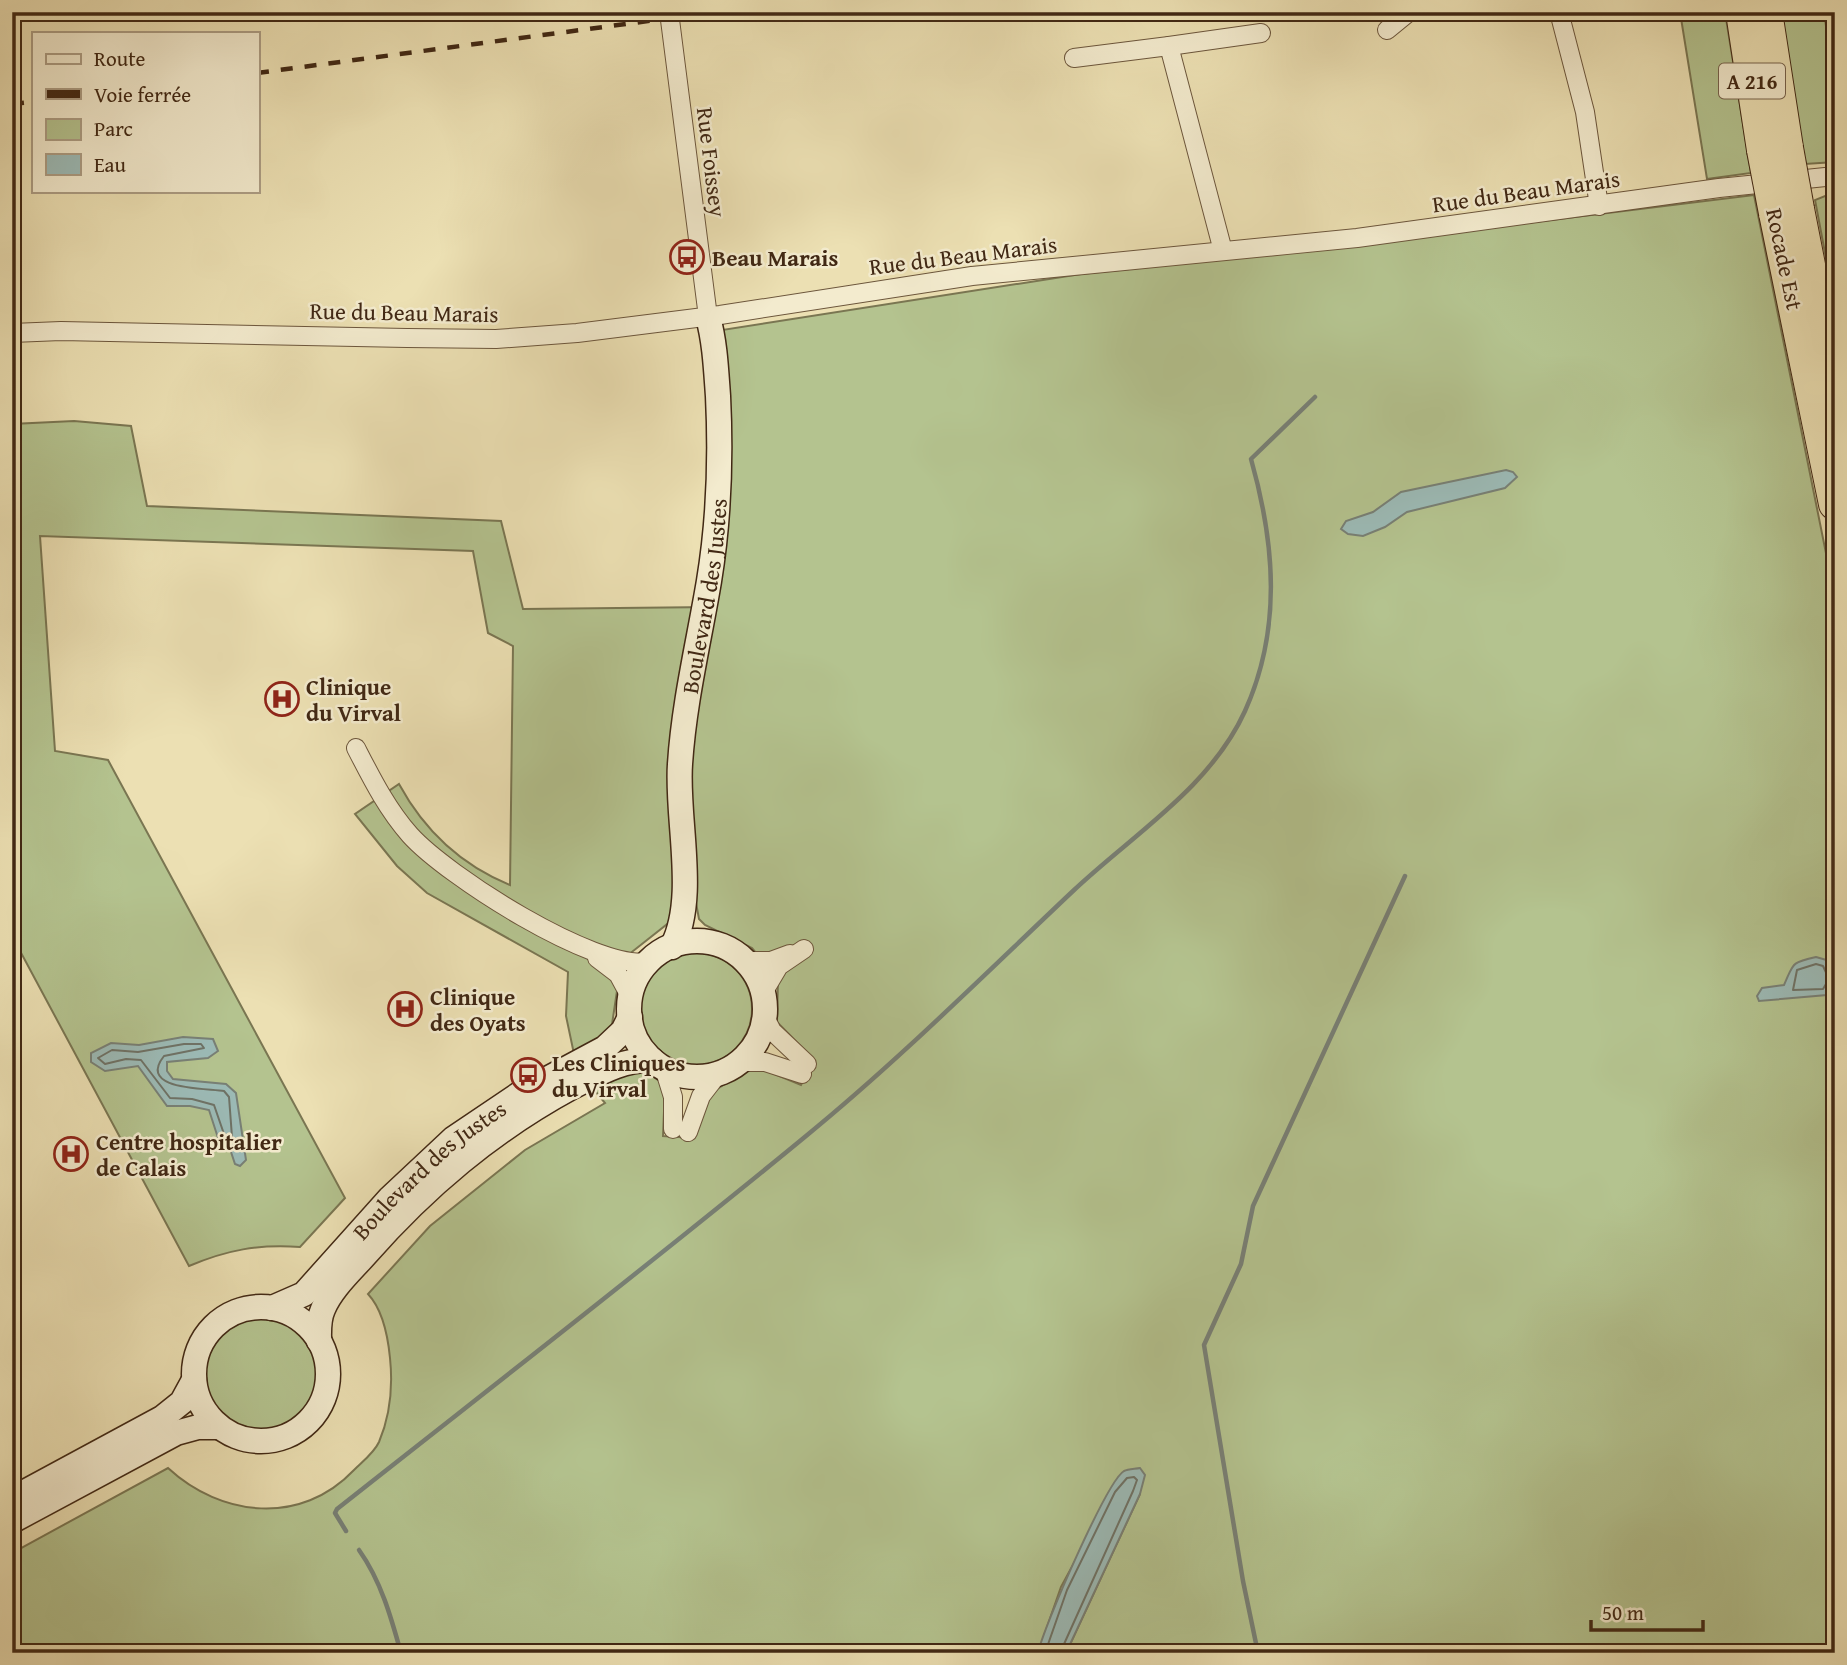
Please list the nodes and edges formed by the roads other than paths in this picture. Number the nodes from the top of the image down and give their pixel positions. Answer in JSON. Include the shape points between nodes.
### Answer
{"nodes":[{"id":1,"x":669,"y":12,"type":"edge"},
{"id":2,"x":1409,"y":12,"type":"edge"},
{"id":3,"x":1559,"y":12,"type":"edge"},
{"id":4,"x":1742,"y":12,"type":"edge"},
{"id":5,"x":1766,"y":12,"type":"edge"},
{"id":6,"x":1387,"y":30,"type":"dead end"},
{"id":7,"x":1261,"y":33,"type":"dead end"},
{"id":8,"x":1168,"y":46,"type":"junction"},
{"id":9,"x":1074,"y":58,"type":"dead end"},
{"id":10,"x":1775,"y":149,"type":"junction"},
{"id":11,"x":1835,"y":176,"type":"edge"},
{"id":12,"x":1599,"y":206,"type":"junction"},
{"id":13,"x":1786,"y":211,"type":"junction"},
{"id":14,"x":1223,"y":251,"type":"junction"},
{"id":15,"x":708,"y":317,"type":"junction"},
{"id":16,"x":12,"y":333,"type":"edge"},
{"id":17,"x":1835,"y":396,"type":"edge"},
{"id":18,"x":1835,"y":504,"type":"edge"},
{"id":19,"x":356,"y":748,"type":"dead end"},
{"id":20,"x":683,"y":873,"type":"junction"},
{"id":21,"x":574,"y":943,"type":"junction"},
{"id":22,"x":720,"y":946,"type":"junction"},
{"id":23,"x":672,"y":947,"type":"junction"},
{"id":24,"x":745,"y":961,"type":"junction"},
{"id":25,"x":648,"y":962,"type":"junction"},
{"id":26,"x":764,"y":1005,"type":"junction"},
{"id":27,"x":630,"y":1008,"type":"junction"},
{"id":28,"x":740,"y":1062,"type":"junction"},
{"id":29,"x":658,"y":1064,"type":"junction"},
{"id":30,"x":718,"y":1074,"type":"junction"},
{"id":31,"x":272,"y":1308,"type":"junction"},
{"id":32,"x":319,"y":1341,"type":"junction"},
{"id":33,"x":194,"y":1380,"type":"junction"},
{"id":34,"x":218,"y":1427,"type":"junction"},
{"id":35,"x":12,"y":1499,"type":"edge"},
{"id":36,"x":12,"y":1521,"type":"edge"}],
"edges":[{"from":1,"to":15,"type":"street","name":"Rue Foissey"},
{"from":2,"to":6,"type":"street"},
{"from":3,"to":12,"type":"street","via":[[1586,112]]},
{"from":4,"to":10,"type":"highway","name":"Rocade Est","number":"A 216"},
{"from":5,"to":10,"type":"highway","name":"Rocade Est","number":"A 216"},
{"from":7,"to":8,"type":"street"},
{"from":8,"to":9,"type":"street"},
{"from":8,"to":14,"type":"street"},
{"from":10,"to":13,"type":"highway","name":"Rocade Est","number":"A 216","bridge":true},
{"from":11,"to":12,"type":"street","name":"Rue du Beau Marais"},
{"from":12,"to":14,"type":"street","name":"Rue du Beau Marais"},
{"from":13,"to":17,"type":"highway","name":"Rocade Est","number":"A 216"},
{"from":13,"to":18,"type":"highway","name":"Rocade Est","number":"A 216"},
{"from":14,"to":15,"type":"street","name":"Rue du Beau Marais","via":[[972,276]]},
{"from":15,"to":16,"type":"street","name":"Rue du Beau Marais","via":[[496,339]]},
{"from":15,"to":20,"type":"street","name":"Boulevard des Justes","via":[[717,383],[719,474],[713,548],[680,763]]},
{"from":19,"to":21,"type":"street","via":[[390,809],[429,855],[474,888]]},
{"from":20,"to":22,"type":"street","name":"Boulevard des Justes","via":[[694,917]]},
{"from":20,"to":23,"type":"street","name":"Boulevard des Justes","via":[[683,917]]},
{"from":21,"to":25,"type":"street","via":[[621,962]]},
{"from":21,"to":27,"type":"street","via":[[618,975]]},
{"from":22,"to":23,"type":"street","via":[[694,942]]},
{"from":22,"to":24,"type":"street"},
{"from":23,"to":25,"type":"street"},
{"from":24,"to":26,"type":"street","via":[[757,976]]},
{"from":24,"to":26,"type":"street","via":[[771,961],[804,949],[779,967]]},
{"from":25,"to":27,"type":"street","via":[[636,981]]},
{"from":26,"to":28,"type":"street","via":[[758,1039]]},
{"from":26,"to":28,"type":"street","via":[[772,1031],[804,1069]]},
{"from":27,"to":29,"type":"street","via":[[637,1041]]},
{"from":27,"to":31,"type":"street","name":"Boulevard des Justes","via":[[622,1031],[605,1048],[521,1093],[453,1139],[390,1198],[304,1294]]},
{"from":28,"to":30,"type":"street"},
{"from":29,"to":30,"type":"street","via":[[688,1076]]},
{"from":29,"to":30,"type":"street","via":[[673,1097],[680,1130]]},
{"from":29,"to":32,"type":"street","name":"Boulevard des Justes","via":[[619,1064],[591,1077],[520,1117],[462,1158],[402,1214],[334,1291],[321,1312]]},
{"from":31,"to":32,"type":"street","via":[[301,1321]]},
{"from":31,"to":33,"type":"street","via":[[239,1311],[213,1327],[197,1353]]},
{"from":32,"to":34,"type":"street","via":[[327,1363],[327,1386],[319,1408],[304,1426],[262,1442],[239,1438]]},
{"from":33,"to":34,"type":"street","via":[[201,1406]]},
{"from":33,"to":35,"type":"street","via":[[182,1402],[162,1418]]},
{"from":34,"to":36,"type":"street","via":[[176,1433]]}]}
